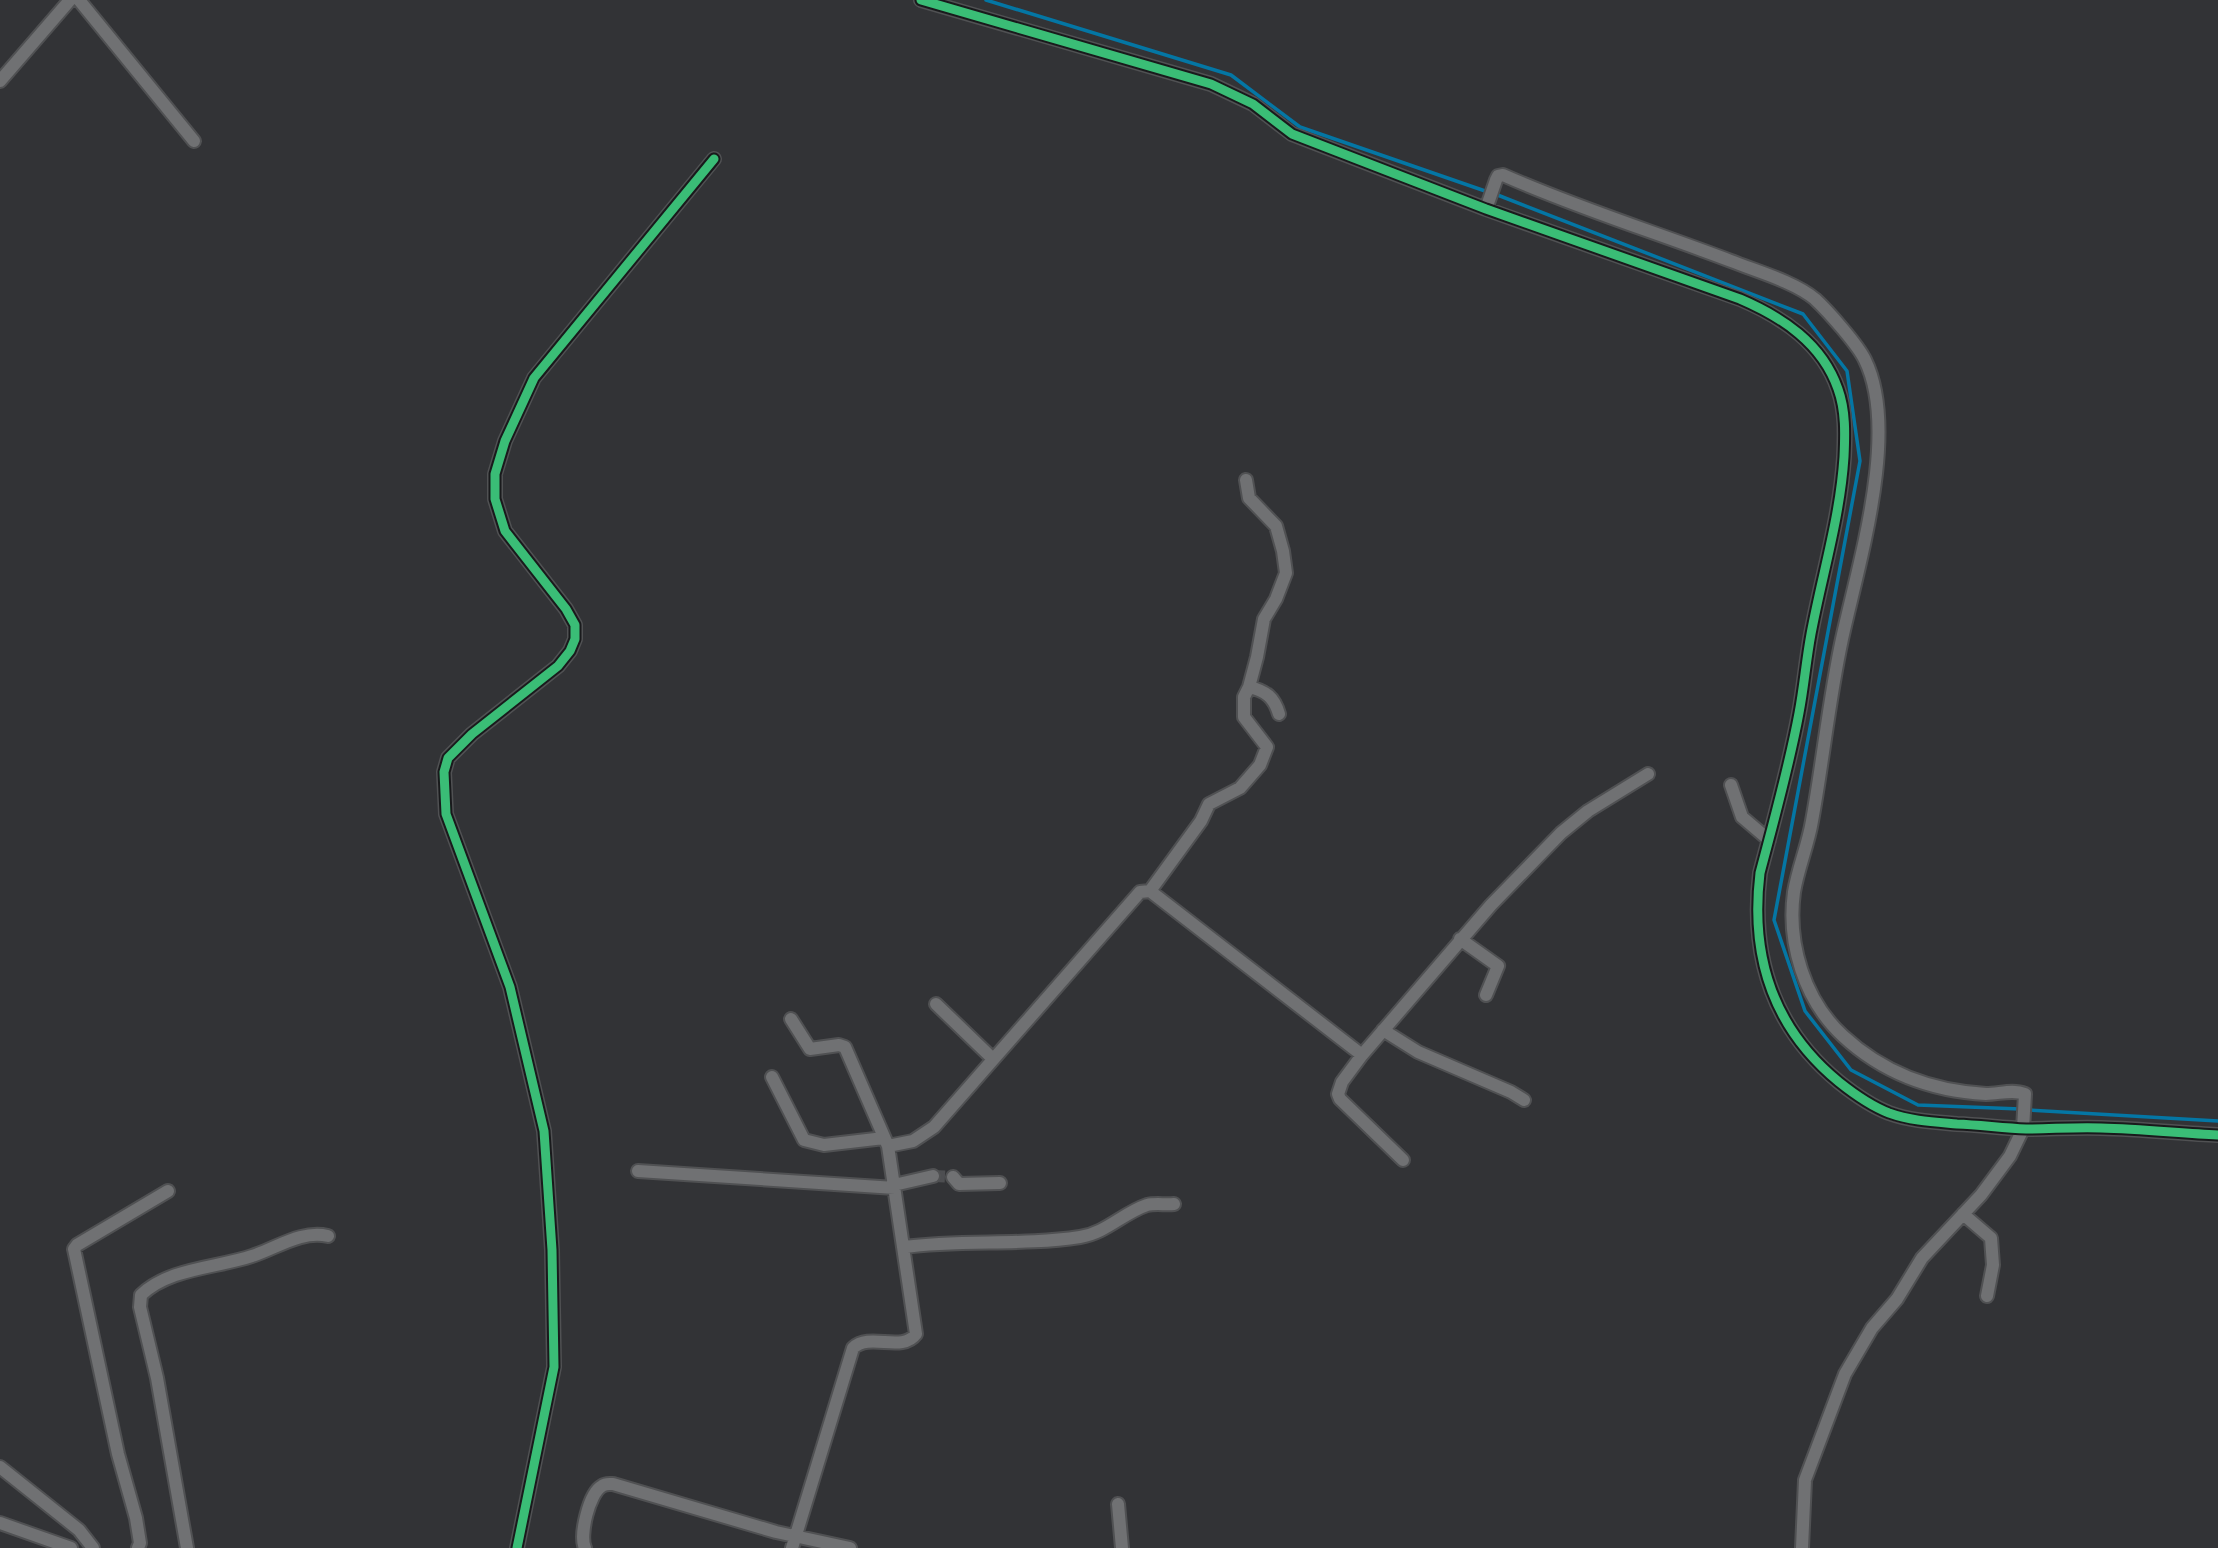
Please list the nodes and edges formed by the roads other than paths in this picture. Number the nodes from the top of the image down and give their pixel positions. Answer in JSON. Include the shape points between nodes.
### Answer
{"nodes":[{"id":1,"x":70,"y":0,"type":"edge"},
{"id":2,"x":79,"y":0,"type":"edge"},
{"id":3,"x":921,"y":0,"type":"edge"},
{"id":4,"x":0,"y":81,"type":"edge"},
{"id":5,"x":194,"y":141,"type":"dead end"},
{"id":6,"x":714,"y":159,"type":"dead end"},
{"id":7,"x":1487,"y":204,"type":"junction"},
{"id":8,"x":1246,"y":480,"type":"dead end"},
{"id":9,"x":1249,"y":687,"type":"junction"},
{"id":10,"x":1279,"y":714,"type":"dead end"},
{"id":11,"x":1648,"y":774,"type":"dead end"},
{"id":12,"x":1731,"y":785,"type":"dead end"},
{"id":13,"x":1769,"y":840,"type":"junction"},
{"id":14,"x":1150,"y":891,"type":"junction"},
{"id":15,"x":1460,"y":939,"type":"junction"},
{"id":16,"x":1486,"y":995,"type":"dead end"},
{"id":17,"x":936,"y":1004,"type":"dead end"},
{"id":18,"x":791,"y":1019,"type":"dead end"},
{"id":19,"x":1383,"y":1030,"type":"junction"},
{"id":20,"x":1362,"y":1055,"type":"junction"},
{"id":21,"x":993,"y":1059,"type":"junction"},
{"id":22,"x":772,"y":1077,"type":"dead end"},
{"id":23,"x":1524,"y":1100,"type":"dead end"},
{"id":24,"x":2024,"y":1124,"type":"junction"},
{"id":25,"x":2218,"y":1135,"type":"edge"},
{"id":26,"x":886,"y":1142,"type":"junction"},
{"id":27,"x":1403,"y":1160,"type":"dead end"},
{"id":28,"x":638,"y":1171,"type":"dead end"},
{"id":29,"x":933,"y":1176,"type":"tunnel mouth"},
{"id":30,"x":953,"y":1177,"type":"tunnel mouth"},
{"id":31,"x":1000,"y":1183,"type":"dead end"},
{"id":32,"x":894,"y":1186,"type":"junction"},
{"id":33,"x":168,"y":1191,"type":"dead end"},
{"id":34,"x":1174,"y":1204,"type":"dead end"},
{"id":35,"x":1963,"y":1214,"type":"junction"},
{"id":36,"x":328,"y":1236,"type":"dead end"},
{"id":37,"x":904,"y":1247,"type":"junction"},
{"id":38,"x":1987,"y":1296,"type":"dead end"},
{"id":39,"x":0,"y":1467,"type":"edge"},
{"id":40,"x":1118,"y":1504,"type":"dead end"},
{"id":41,"x":0,"y":1523,"type":"edge"},
{"id":42,"x":794,"y":1542,"type":"edge"},
{"id":43,"x":71,"y":1548,"type":"edge"},
{"id":44,"x":93,"y":1548,"type":"edge"},
{"id":45,"x":138,"y":1548,"type":"edge"},
{"id":46,"x":187,"y":1548,"type":"edge"},
{"id":47,"x":517,"y":1548,"type":"edge"},
{"id":48,"x":585,"y":1548,"type":"edge"},
{"id":49,"x":850,"y":1548,"type":"edge"},
{"id":50,"x":1122,"y":1548,"type":"edge"},
{"id":51,"x":1802,"y":1548,"type":"edge"}],
"edges":[{"from":1,"to":4,"type":"street"},
{"from":2,"to":5,"type":"street"},
{"from":3,"to":7,"type":"street","via":[[1211,84],[1252,104],[1292,134]]},
{"from":6,"to":47,"type":"street","via":[[534,378],[505,441],[495,474],[495,499],[505,531],[566,609],[575,625],[575,639],[558,666],[448,758],[444,772],[446,814],[510,987],[544,1131],[554,1367]]},
{"from":7,"to":13,"type":"street","via":[[1771,313],[1800,333],[1832,374],[1843,406],[1845,432],[1841,493],[1799,714]]},
{"from":7,"to":24,"type":"street","via":[[1498,176],[1503,175],[1803,291],[1822,307],[1866,362],[1878,428],[1875,478],[1812,825],[1794,891],[1793,930],[1801,975],[1824,1016],[1861,1051],[1923,1084],[1989,1094],[2025,1094]]},
{"from":8,"to":9,"type":"street","via":[[1249,498],[1276,526],[1286,573],[1264,619]]},
{"from":9,"to":10,"type":"street","via":[[1270,696]]},
{"from":9,"to":14,"type":"street","via":[[1244,717],[1267,747],[1260,765],[1240,788],[1209,804]]},
{"from":11,"to":15,"type":"street","via":[[1560,833]]},
{"from":12,"to":13,"type":"street","via":[[1742,817]]},
{"from":13,"to":24,"type":"street","via":[[1757,899],[1761,957],[1782,1014],[1822,1068],[1858,1097],[1889,1113],[1921,1121]]},
{"from":14,"to":20,"type":"street"},
{"from":14,"to":21,"type":"street","via":[[1140,892]]},
{"from":15,"to":16,"type":"street","via":[[1498,966]]},
{"from":15,"to":19,"type":"street"},
{"from":17,"to":21,"type":"street"},
{"from":18,"to":26,"type":"street","via":[[810,1049],[845,1047]]},
{"from":19,"to":20,"type":"street"},
{"from":19,"to":23,"type":"street","via":[[1418,1052]]},
{"from":20,"to":27,"type":"street","via":[[1338,1094]]},
{"from":21,"to":26,"type":"street","via":[[934,1127],[913,1141]]},
{"from":22,"to":26,"type":"street","via":[[804,1140],[824,1145]]},
{"from":24,"to":25,"type":"street"},
{"from":24,"to":35,"type":"street","via":[[2010,1156]]},
{"from":26,"to":32,"type":"street"},
{"from":28,"to":32,"type":"street"},
{"from":29,"to":32,"type":"street"},
{"from":30,"to":31,"type":"street","via":[[959,1184]]},
{"from":32,"to":37,"type":"street"},
{"from":33,"to":45,"type":"street","via":[[74,1250],[136,1518]]},
{"from":34,"to":37,"type":"street","via":[[1148,1205],[1082,1237]]},
{"from":35,"to":38,"type":"street","via":[[1991,1238],[1993,1265]]},
{"from":35,"to":51,"type":"street","via":[[1923,1258],[1845,1374],[1805,1480]]},
{"from":36,"to":46,"type":"street","via":[[299,1238],[188,1272],[152,1286],[141,1296]]},
{"from":37,"to":42,"type":"street","via":[[916,1334],[907,1342],[863,1342],[853,1348]]},
{"from":39,"to":44,"type":"street","via":[[79,1530]]},
{"from":40,"to":50,"type":"street"},
{"from":41,"to":43,"type":"street"},
{"from":42,"to":48,"type":"street","via":[[606,1484],[591,1499],[582,1540]]},
{"from":42,"to":49,"type":"street"}]}
